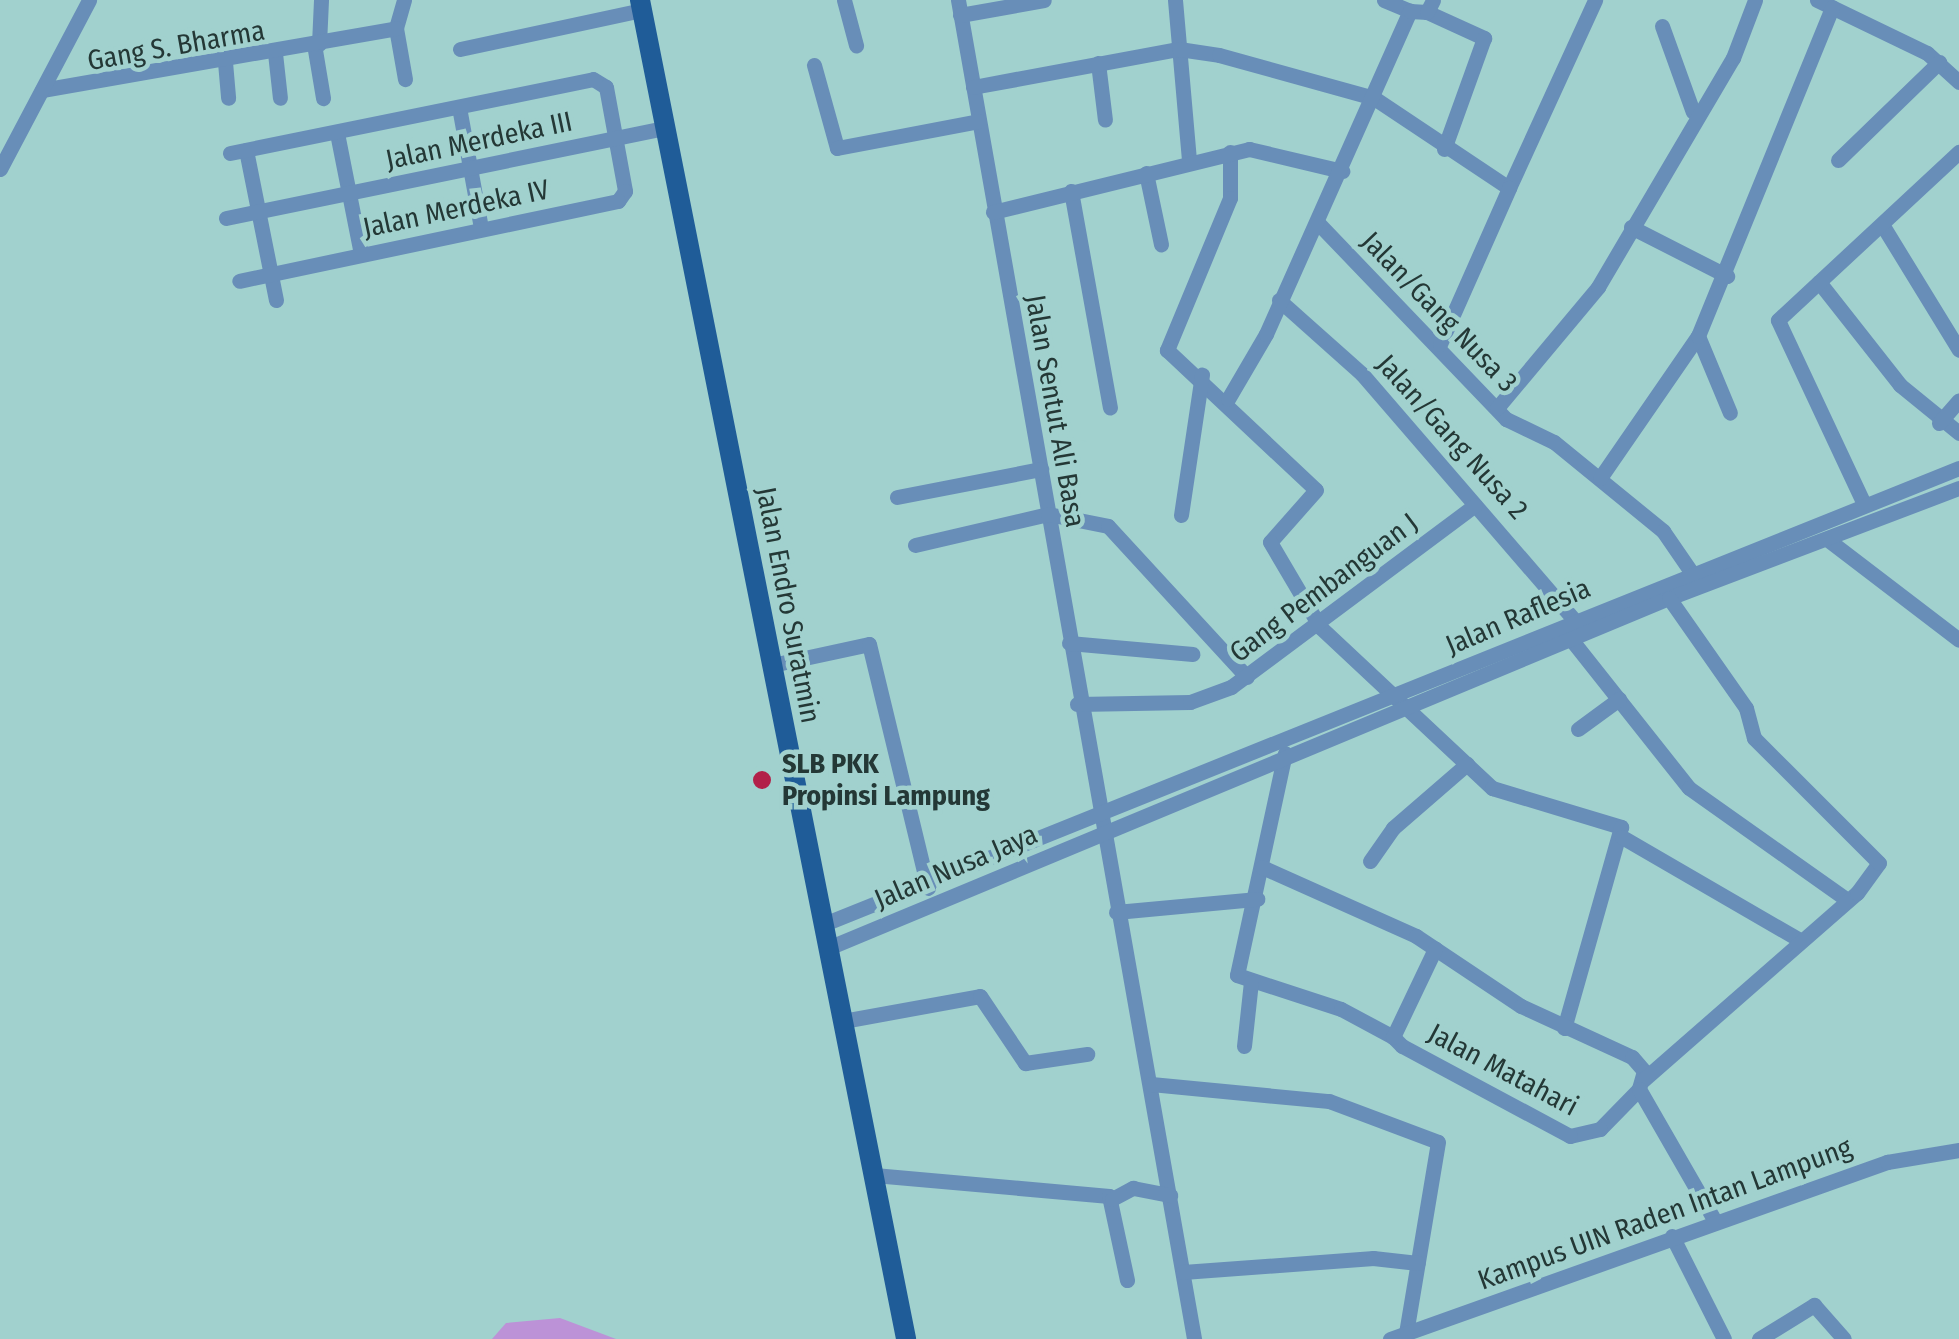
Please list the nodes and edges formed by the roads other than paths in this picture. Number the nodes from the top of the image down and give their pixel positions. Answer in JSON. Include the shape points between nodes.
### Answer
{"nodes":[{"id":1,"x":89,"y":0,"type":"edge"},
{"id":2,"x":321,"y":0,"type":"edge"},
{"id":3,"x":404,"y":0,"type":"edge"},
{"id":4,"x":844,"y":0,"type":"edge"},
{"id":5,"x":1044,"y":0,"type":"edge"},
{"id":6,"x":1175,"y":0,"type":"edge"},
{"id":7,"x":1384,"y":0,"type":"edge"},
{"id":8,"x":1595,"y":0,"type":"edge"},
{"id":9,"x":1755,"y":0,"type":"edge"},
{"id":10,"x":1825,"y":2,"type":"edge"},
{"id":11,"x":641,"y":5,"type":"edge"},
{"id":12,"x":959,"y":8,"type":"edge"},
{"id":13,"x":1424,"y":8,"type":"edge"},
{"id":14,"x":1662,"y":26,"type":"dead end"},
{"id":15,"x":396,"y":28,"type":"junction"},
{"id":16,"x":317,"y":44,"type":"junction"},
{"id":17,"x":856,"y":45,"type":"dead end"},
{"id":18,"x":1179,"y":48,"type":"junction"},
{"id":19,"x":460,"y":49,"type":"dead end"},
{"id":20,"x":274,"y":53,"type":"junction"},
{"id":21,"x":226,"y":62,"type":"junction"},
{"id":22,"x":1939,"y":62,"type":"junction"},
{"id":23,"x":1098,"y":63,"type":"junction"},
{"id":24,"x":814,"y":65,"type":"dead end"},
{"id":25,"x":405,"y":79,"type":"dead end"},
{"id":26,"x":1959,"y":82,"type":"edge"},
{"id":27,"x":973,"y":87,"type":"junction"},
{"id":28,"x":42,"y":90,"type":"junction"},
{"id":29,"x":228,"y":98,"type":"dead end"},
{"id":30,"x":280,"y":98,"type":"dead end"},
{"id":31,"x":324,"y":98,"type":"dead end"},
{"id":32,"x":1374,"y":98,"type":"junction"},
{"id":33,"x":460,"y":108,"type":"junction"},
{"id":34,"x":1694,"y":112,"type":"junction"},
{"id":35,"x":1105,"y":120,"type":"dead end"},
{"id":36,"x":978,"y":121,"type":"junction"},
{"id":37,"x":666,"y":128,"type":"junction"},
{"id":38,"x":337,"y":133,"type":"junction"},
{"id":39,"x":617,"y":137,"type":"junction"},
{"id":40,"x":1444,"y":149,"type":"junction"},
{"id":41,"x":1230,"y":152,"type":"junction"},
{"id":42,"x":1959,"y":152,"type":"edge"},
{"id":43,"x":1838,"y":160,"type":"dead end"},
{"id":44,"x":1189,"y":161,"type":"junction"},
{"id":45,"x":472,"y":168,"type":"junction"},
{"id":46,"x":0,"y":169,"type":"edge"},
{"id":47,"x":1342,"y":171,"type":"junction"},
{"id":48,"x":1146,"y":173,"type":"junction"},
{"id":49,"x":1509,"y":188,"type":"junction"},
{"id":50,"x":1071,"y":192,"type":"junction"},
{"id":51,"x":350,"y":194,"type":"junction"},
{"id":52,"x":258,"y":212,"type":"junction"},
{"id":53,"x":993,"y":212,"type":"junction"},
{"id":54,"x":226,"y":218,"type":"dead end"},
{"id":55,"x":1318,"y":223,"type":"junction"},
{"id":56,"x":1883,"y":226,"type":"junction"},
{"id":57,"x":1630,"y":227,"type":"junction"},
{"id":58,"x":481,"y":228,"type":"junction"},
{"id":59,"x":1161,"y":244,"type":"dead end"},
{"id":60,"x":361,"y":254,"type":"junction"},
{"id":61,"x":270,"y":274,"type":"junction"},
{"id":62,"x":1727,"y":276,"type":"junction"},
{"id":63,"x":239,"y":281,"type":"dead end"},
{"id":64,"x":1819,"y":282,"type":"junction"},
{"id":65,"x":276,"y":300,"type":"dead end"},
{"id":66,"x":1280,"y":300,"type":"junction"},
{"id":67,"x":1698,"y":336,"type":"junction"},
{"id":68,"x":1440,"y":344,"type":"junction"},
{"id":69,"x":1959,"y":350,"type":"edge"},
{"id":70,"x":1202,"y":375,"type":"junction"},
{"id":71,"x":1228,"y":399,"type":"junction"},
{"id":72,"x":1959,"y":400,"type":"edge"},
{"id":73,"x":1110,"y":408,"type":"dead end"},
{"id":74,"x":1497,"y":408,"type":"junction"},
{"id":75,"x":1730,"y":413,"type":"dead end"},
{"id":76,"x":1939,"y":423,"type":"junction"},
{"id":77,"x":1959,"y":433,"type":"edge"},
{"id":78,"x":1959,"y":468,"type":"edge"},
{"id":79,"x":1041,"y":469,"type":"junction"},
{"id":80,"x":1600,"y":478,"type":"junction"},
{"id":81,"x":1956,"y":492,"type":"edge"},
{"id":82,"x":897,"y":497,"type":"dead end"},
{"id":83,"x":1864,"y":504,"type":"junction"},
{"id":84,"x":1474,"y":505,"type":"junction"},
{"id":85,"x":1048,"y":514,"type":"junction"},
{"id":86,"x":1182,"y":514,"type":"dead end"},
{"id":87,"x":1827,"y":539,"type":"junction"},
{"id":88,"x":915,"y":545,"type":"dead end"},
{"id":89,"x":1696,"y":580,"type":"junction"},
{"id":90,"x":1669,"y":598,"type":"junction"},
{"id":91,"x":1602,"y":617,"type":"junction"},
{"id":92,"x":1575,"y":621,"type":"junction"},
{"id":93,"x":1320,"y":627,"type":"junction"},
{"id":94,"x":1570,"y":638,"type":"junction"},
{"id":95,"x":1959,"y":640,"type":"edge"},
{"id":96,"x":1070,"y":643,"type":"junction"},
{"id":97,"x":1193,"y":654,"type":"dead end"},
{"id":98,"x":772,"y":665,"type":"junction"},
{"id":99,"x":1247,"y":677,"type":"junction"},
{"id":100,"x":1619,"y":699,"type":"junction"},
{"id":101,"x":1396,"y":703,"type":"junction"},
{"id":102,"x":1078,"y":704,"type":"junction"},
{"id":103,"x":1578,"y":729,"type":"dead end"},
{"id":104,"x":1284,"y":750,"type":"junction"},
{"id":105,"x":1466,"y":764,"type":"junction"},
{"id":106,"x":1100,"y":824,"type":"junction"},
{"id":107,"x":1622,"y":838,"type":"junction"},
{"id":108,"x":1370,"y":861,"type":"dead end"},
{"id":109,"x":1262,"y":867,"type":"junction"},
{"id":110,"x":928,"y":888,"type":"junction"},
{"id":111,"x":1843,"y":897,"type":"junction"},
{"id":112,"x":1257,"y":899,"type":"junction"},
{"id":113,"x":1116,"y":912,"type":"junction"},
{"id":114,"x":824,"y":924,"type":"junction"},
{"id":115,"x":1800,"y":940,"type":"junction"},
{"id":116,"x":828,"y":948,"type":"junction"},
{"id":117,"x":1434,"y":949,"type":"junction"},
{"id":118,"x":1251,"y":982,"type":"junction"},
{"id":119,"x":843,"y":1021,"type":"junction"},
{"id":120,"x":1564,"y":1028,"type":"junction"},
{"id":121,"x":1393,"y":1037,"type":"junction"},
{"id":122,"x":1244,"y":1046,"type":"dead end"},
{"id":123,"x":1087,"y":1054,"type":"dead end"},
{"id":124,"x":1151,"y":1084,"type":"junction"},
{"id":125,"x":1640,"y":1085,"type":"junction"},
{"id":126,"x":1959,"y":1150,"type":"edge"},
{"id":127,"x":874,"y":1174,"type":"junction"},
{"id":128,"x":1170,"y":1195,"type":"junction"},
{"id":129,"x":1112,"y":1199,"type":"junction"},
{"id":130,"x":1715,"y":1221,"type":"junction"},
{"id":131,"x":1672,"y":1236,"type":"junction"},
{"id":132,"x":1418,"y":1263,"type":"junction"},
{"id":133,"x":1183,"y":1272,"type":"junction"},
{"id":134,"x":1127,"y":1280,"type":"dead end"},
{"id":135,"x":1406,"y":1333,"type":"junction"},
{"id":136,"x":906,"y":1339,"type":"edge"},
{"id":137,"x":1194,"y":1339,"type":"edge"},
{"id":138,"x":1390,"y":1339,"type":"edge"},
{"id":139,"x":1724,"y":1339,"type":"edge"},
{"id":140,"x":1760,"y":1339,"type":"edge"},
{"id":141,"x":1844,"y":1339,"type":"edge"}],
"edges":[{"from":1,"to":28,"type":"street"},
{"from":2,"to":16,"type":"street"},
{"from":3,"to":15,"type":"street"},
{"from":4,"to":17,"type":"street"},
{"from":5,"to":12,"type":"street"},
{"from":6,"to":18,"type":"street"},
{"from":7,"to":13,"type":"street"},
{"from":8,"to":49,"type":"street"},
{"from":9,"to":34,"type":"street","via":[[1733,58]]},
{"from":10,"to":22,"type":"street"},
{"from":10,"to":62,"type":"street"},
{"from":11,"to":19,"type":"street"},
{"from":11,"to":37,"type":"main road","name":"Jalan Endro Suratmin"},
{"from":12,"to":27,"type":"street","name":"Jalan Sentut Ali Basa"},
{"from":13,"to":32,"type":"street"},
{"from":13,"to":40,"type":"street","via":[[1484,38]]},
{"from":14,"to":34,"type":"street"},
{"from":15,"to":16,"type":"street","name":"Gang S. Bharma"},
{"from":15,"to":25,"type":"street"},
{"from":16,"to":20,"type":"street","name":"Gang S. Bharma"},
{"from":16,"to":31,"type":"street"},
{"from":18,"to":23,"type":"street"},
{"from":18,"to":32,"type":"street"},
{"from":18,"to":44,"type":"street"},
{"from":20,"to":21,"type":"street","name":"Gang S. Bharma"},
{"from":20,"to":30,"type":"street"},
{"from":21,"to":28,"type":"street","name":"Gang S. Bharma"},
{"from":21,"to":29,"type":"street"},
{"from":22,"to":26,"type":"street"},
{"from":22,"to":43,"type":"street"},
{"from":23,"to":27,"type":"street"},
{"from":23,"to":35,"type":"street"},
{"from":24,"to":36,"type":"street","via":[[837,148]]},
{"from":27,"to":36,"type":"street","name":"Jalan Sentut Ali Basa"},
{"from":28,"to":46,"type":"street"},
{"from":32,"to":40,"type":"street"},
{"from":32,"to":47,"type":"street"},
{"from":33,"to":38,"type":"street"},
{"from":33,"to":39,"type":"street","via":[[597,80]]},
{"from":33,"to":45,"type":"street"},
{"from":34,"to":57,"type":"street"},
{"from":36,"to":53,"type":"street","name":"Jalan Sentut Ali Basa"},
{"from":37,"to":39,"type":"street","name":"Jalan Merdeka III"},
{"from":37,"to":98,"type":"main road","name":"Jalan Endro Suratmin"},
{"from":38,"to":51,"type":"street"},
{"from":38,"to":52,"type":"street","via":[[238,152]]},
{"from":39,"to":45,"type":"street","name":"Jalan Merdeka III"},
{"from":39,"to":58,"type":"street","name":"Jalan Merdeka IV","via":[[621,200]]},
{"from":40,"to":49,"type":"street"},
{"from":41,"to":44,"type":"street"},
{"from":41,"to":47,"type":"street","via":[[1268,150]]},
{"from":41,"to":70,"type":"street","via":[[1230,198],[1167,350]]},
{"from":42,"to":56,"type":"street"},
{"from":44,"to":48,"type":"street"},
{"from":45,"to":51,"type":"street","name":"Jalan Merdeka III"},
{"from":45,"to":58,"type":"street"},
{"from":47,"to":55,"type":"street"},
{"from":48,"to":50,"type":"street"},
{"from":48,"to":59,"type":"street"},
{"from":49,"to":68,"type":"street"},
{"from":50,"to":53,"type":"street"},
{"from":50,"to":73,"type":"street"},
{"from":51,"to":52,"type":"street","name":"Jalan Merdeka III"},
{"from":51,"to":60,"type":"street"},
{"from":52,"to":54,"type":"street","name":"Jalan Merdeka III"},
{"from":52,"to":61,"type":"street"},
{"from":53,"to":79,"type":"street","name":"Jalan Sentut Ali Basa"},
{"from":55,"to":66,"type":"street"},
{"from":55,"to":68,"type":"street","name":"Jalan/Gang Nusa 3"},
{"from":56,"to":64,"type":"street"},
{"from":56,"to":69,"type":"street"},
{"from":57,"to":62,"type":"street"},
{"from":57,"to":74,"type":"street","via":[[1575,324]]},
{"from":58,"to":60,"type":"street","name":"Jalan Merdeka IV"},
{"from":60,"to":61,"type":"street","name":"Jalan Merdeka IV"},
{"from":61,"to":63,"type":"street","name":"Jalan Merdeka IV"},
{"from":61,"to":65,"type":"street"},
{"from":62,"to":67,"type":"street"},
{"from":64,"to":76,"type":"street"},
{"from":64,"to":83,"type":"street","via":[[1781,315],[1778,330]]},
{"from":66,"to":71,"type":"street"},
{"from":66,"to":84,"type":"street","name":"Jalan/Gang Nusa 2","via":[[1362,374]]},
{"from":67,"to":75,"type":"street"},
{"from":67,"to":80,"type":"street"},
{"from":68,"to":74,"type":"street","name":"Jalan/Gang Nusa 3"},
{"from":70,"to":71,"type":"street"},
{"from":70,"to":86,"type":"street"},
{"from":71,"to":93,"type":"street","via":[[1316,490],[1270,542]]},
{"from":72,"to":76,"type":"street"},
{"from":74,"to":80,"type":"street","name":"Jalan/Gang Nusa 3"},
{"from":76,"to":77,"type":"street"},
{"from":78,"to":83,"type":"street","name":"Jalan Raflesia"},
{"from":79,"to":82,"type":"street"},
{"from":79,"to":85,"type":"street","name":"Jalan Sentut Ali Basa"},
{"from":80,"to":89,"type":"street","name":"Jalan/Gang Nusa 3","via":[[1671,539]]},
{"from":81,"to":87,"type":"street","name":"Jalan Raflesia"},
{"from":83,"to":89,"type":"street","name":"Jalan Raflesia"},
{"from":84,"to":92,"type":"street","name":"Jalan/Gang Nusa 2"},
{"from":84,"to":93,"type":"street","name":"Gang Pembanguan J"},
{"from":85,"to":88,"type":"street"},
{"from":85,"to":96,"type":"street","name":"Jalan Sentut Ali Basa"},
{"from":85,"to":99,"type":"street","via":[[1108,526]]},
{"from":87,"to":89,"type":"street","name":"Jalan Raflesia"},
{"from":87,"to":95,"type":"street"},
{"from":89,"to":90,"type":"street","name":"Jalan Raflesia"},
{"from":89,"to":91,"type":"street","name":"Jalan Raflesia"},
{"from":90,"to":91,"type":"street","name":"Jalan Raflesia"},
{"from":90,"to":111,"type":"street","name":"Jalan Matahari","via":[[1746,708],[1754,738],[1879,863]]},
{"from":91,"to":92,"type":"street","name":"Jalan Raflesia"},
{"from":91,"to":94,"type":"street","name":"Jalan Raflesia"},
{"from":92,"to":101,"type":"street","name":"Jalan Raflesia"},
{"from":93,"to":99,"type":"street","name":"Gang Pembanguan J"},
{"from":93,"to":101,"type":"street"},
{"from":94,"to":100,"type":"street"},
{"from":94,"to":101,"type":"street","name":"Jalan Raflesia"},
{"from":96,"to":97,"type":"street"},
{"from":96,"to":102,"type":"street","name":"Jalan Sentut Ali Basa"},
{"from":98,"to":110,"type":"street","via":[[869,644]]},
{"from":98,"to":114,"type":"main road","name":"Jalan Endro Suratmin"},
{"from":99,"to":102,"type":"street","name":"Gang Pembanguan J","via":[[1190,702]]},
{"from":100,"to":103,"type":"street"},
{"from":100,"to":111,"type":"street","via":[[1700,799]]},
{"from":101,"to":104,"type":"street","name":"Jalan Raflesia"},
{"from":101,"to":105,"type":"street"},
{"from":102,"to":106,"type":"street","name":"Jalan Sentut Ali Basa"},
{"from":104,"to":106,"type":"street","name":"Jalan Raflesia"},
{"from":104,"to":109,"type":"street"},
{"from":105,"to":107,"type":"street","via":[[1506,796],[1615,824]]},
{"from":105,"to":108,"type":"street","via":[[1393,828]]},
{"from":106,"to":110,"type":"street","name":"Jalan Nusa Jaya"},
{"from":106,"to":113,"type":"street","name":"Jalan Sentut Ali Basa"},
{"from":106,"to":116,"type":"street","name":"Jalan Nusa Jaya"},
{"from":107,"to":115,"type":"street"},
{"from":107,"to":120,"type":"street"},
{"from":109,"to":112,"type":"street"},
{"from":109,"to":117,"type":"street"},
{"from":110,"to":114,"type":"street","name":"Jalan Nusa Jaya"},
{"from":111,"to":115,"type":"street","name":"Jalan Matahari"},
{"from":112,"to":113,"type":"street"},
{"from":112,"to":118,"type":"street","via":[[1237,975]]},
{"from":113,"to":124,"type":"street","name":"Jalan Sentut Ali Basa"},
{"from":114,"to":116,"type":"main road","name":"Jalan Endro Suratmin"},
{"from":115,"to":125,"type":"street","name":"Jalan Matahari"},
{"from":116,"to":119,"type":"main road","name":"Jalan Endro Suratmin"},
{"from":117,"to":120,"type":"street"},
{"from":117,"to":121,"type":"street","name":"Jalan Matahari"},
{"from":118,"to":121,"type":"street","via":[[1341,1009]]},
{"from":118,"to":122,"type":"street"},
{"from":119,"to":123,"type":"street","via":[[980,996],[1025,1063]]},
{"from":119,"to":127,"type":"main road","name":"Jalan Endro Suratmin"},
{"from":120,"to":125,"type":"street","via":[[1632,1057]]},
{"from":121,"to":125,"type":"street","name":"Jalan Matahari","via":[[1570,1136],[1600,1129]]},
{"from":124,"to":128,"type":"street","name":"Jalan Sentut Ali Basa"},
{"from":124,"to":132,"type":"street","via":[[1329,1101],[1438,1142]]},
{"from":125,"to":130,"type":"street"},
{"from":126,"to":130,"type":"street","name":"Kampus UIN Raden Intan Lampung","via":[[1887,1162]]},
{"from":127,"to":129,"type":"street"},
{"from":127,"to":136,"type":"main road","name":"Jalan Endro Suratmin"},
{"from":128,"to":129,"type":"street","via":[[1133,1188]]},
{"from":128,"to":133,"type":"street","name":"Jalan Sentut Ali Basa"},
{"from":129,"to":134,"type":"street"},
{"from":130,"to":131,"type":"street","name":"Kampus UIN Raden Intan Lampung"},
{"from":131,"to":135,"type":"street","name":"Kampus UIN Raden Intan Lampung"},
{"from":131,"to":139,"type":"street"},
{"from":132,"to":133,"type":"street"},
{"from":132,"to":135,"type":"street"},
{"from":133,"to":137,"type":"street","name":"Jalan Sentut Ali Basa"},
{"from":135,"to":138,"type":"street","name":"Kampus UIN Raden Intan Lampung"},
{"from":140,"to":141,"type":"street","via":[[1819,1306]]}]}
